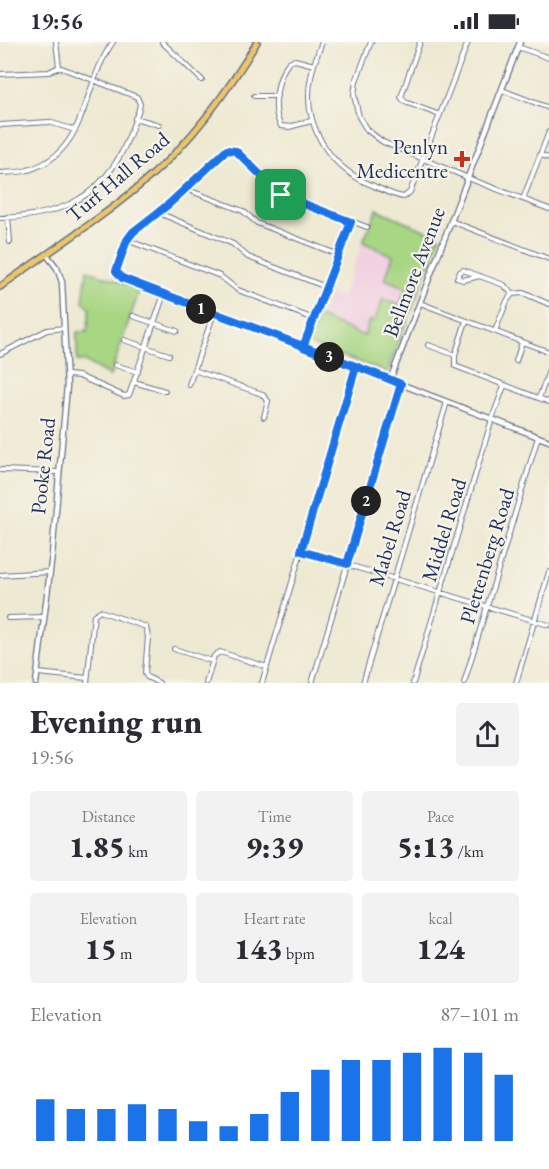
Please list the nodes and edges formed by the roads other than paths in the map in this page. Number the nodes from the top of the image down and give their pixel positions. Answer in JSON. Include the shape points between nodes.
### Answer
{"nodes":[{"id":1,"x":56,"y":42,"type":"edge"},
{"id":2,"x":113,"y":42,"type":"edge"},
{"id":3,"x":162,"y":42,"type":"edge"},
{"id":4,"x":257,"y":42,"type":"edge"},
{"id":5,"x":322,"y":42,"type":"edge"},
{"id":6,"x":371,"y":42,"type":"edge"},
{"id":7,"x":420,"y":42,"type":"edge"},
{"id":8,"x":468,"y":42,"type":"edge"},
{"id":9,"x":519,"y":44,"type":"edge"},
{"id":10,"x":549,"y":58,"type":"edge"},
{"id":11,"x":314,"y":65,"type":"junction"},
{"id":12,"x":59,"y":67,"type":"junction"},
{"id":13,"x":0,"y":74,"type":"edge"},
{"id":14,"x":94,"y":80,"type":"junction"},
{"id":15,"x":202,"y":80,"type":"dead end"},
{"id":16,"x":502,"y":90,"type":"junction"},
{"id":17,"x":254,"y":96,"type":"dead end"},
{"id":18,"x":277,"y":96,"type":"junction"},
{"id":19,"x":549,"y":108,"type":"edge"},
{"id":20,"x":440,"y":115,"type":"junction"},
{"id":21,"x":135,"y":118,"type":"junction"},
{"id":22,"x":311,"y":121,"type":"junction"},
{"id":23,"x":0,"y":125,"type":"edge"},
{"id":24,"x":159,"y":125,"type":"dead end"},
{"id":25,"x":75,"y":130,"type":"junction"},
{"id":26,"x":549,"y":132,"type":"edge"},
{"id":27,"x":541,"y":155,"type":"junction"},
{"id":28,"x":424,"y":158,"type":"junction"},
{"id":29,"x":549,"y":158,"type":"edge"},
{"id":30,"x":0,"y":173,"type":"edge"},
{"id":31,"x":468,"y":178,"type":"junction"},
{"id":32,"x":186,"y":189,"type":"junction"},
{"id":33,"x":523,"y":199,"type":"junction"},
{"id":34,"x":549,"y":209,"type":"edge"},
{"id":35,"x":159,"y":213,"type":"junction"},
{"id":36,"x":8,"y":217,"type":"junction"},
{"id":37,"x":0,"y":218,"type":"edge"},
{"id":38,"x":451,"y":221,"type":"junction"},
{"id":39,"x":351,"y":222,"type":"junction"},
{"id":40,"x":367,"y":227,"type":"dead end"},
{"id":41,"x":127,"y":240,"type":"junction"},
{"id":42,"x":10,"y":242,"type":"dead end"},
{"id":43,"x":47,"y":255,"type":"junction"},
{"id":44,"x":339,"y":255,"type":"junction"},
{"id":45,"x":549,"y":259,"type":"edge"},
{"id":46,"x":480,"y":276,"type":"junction"},
{"id":47,"x":0,"y":287,"type":"edge"},
{"id":48,"x":326,"y":287,"type":"junction"},
{"id":49,"x":164,"y":294,"type":"junction"},
{"id":50,"x":512,"y":294,"type":"junction"},
{"id":51,"x":420,"y":303,"type":"junction"},
{"id":52,"x":549,"y":304,"type":"edge"},
{"id":53,"x":214,"y":313,"type":"junction"},
{"id":54,"x":133,"y":316,"type":"dead end"},
{"id":55,"x":314,"y":319,"type":"junction"},
{"id":56,"x":466,"y":321,"type":"junction"},
{"id":57,"x":154,"y":323,"type":"junction"},
{"id":58,"x":64,"y":328,"type":"junction"},
{"id":59,"x":177,"y":331,"type":"dead end"},
{"id":60,"x":495,"y":331,"type":"junction"},
{"id":61,"x":124,"y":340,"type":"dead end"},
{"id":62,"x":522,"y":342,"type":"junction"},
{"id":63,"x":428,"y":345,"type":"dead end"},
{"id":64,"x":303,"y":347,"type":"junction"},
{"id":65,"x":146,"y":348,"type":"junction"},
{"id":66,"x":549,"y":352,"type":"edge"},
{"id":67,"x":0,"y":354,"type":"edge"},
{"id":68,"x":169,"y":355,"type":"dead end"},
{"id":69,"x":455,"y":355,"type":"junction"},
{"id":70,"x":516,"y":361,"type":"dead end"},
{"id":71,"x":115,"y":365,"type":"dead end"},
{"id":72,"x":356,"y":367,"type":"junction"},
{"id":73,"x":194,"y":370,"type":"junction"},
{"id":74,"x":549,"y":371,"type":"edge"},
{"id":75,"x":138,"y":372,"type":"junction"},
{"id":76,"x":67,"y":375,"type":"junction"},
{"id":77,"x":390,"y":380,"type":"junction"},
{"id":78,"x":134,"y":382,"type":"junction"},
{"id":79,"x":401,"y":384,"type":"junction"},
{"id":80,"x":189,"y":385,"type":"dead end"},
{"id":81,"x":504,"y":386,"type":"junction"},
{"id":82,"x":165,"y":392,"type":"dead end"},
{"id":83,"x":539,"y":398,"type":"junction"},
{"id":84,"x":447,"y":402,"type":"junction"},
{"id":85,"x":549,"y":402,"type":"edge"},
{"id":86,"x":264,"y":417,"type":"dead end"},
{"id":87,"x":492,"y":419,"type":"junction"},
{"id":88,"x":538,"y":437,"type":"junction"},
{"id":89,"x":549,"y":441,"type":"edge"},
{"id":90,"x":0,"y":470,"type":"edge"},
{"id":91,"x":58,"y":472,"type":"junction"},
{"id":92,"x":301,"y":551,"type":"junction"},
{"id":93,"x":347,"y":564,"type":"junction"},
{"id":94,"x":549,"y":572,"type":"edge"},
{"id":95,"x":50,"y":573,"type":"junction"},
{"id":96,"x":0,"y":575,"type":"edge"},
{"id":97,"x":394,"y":579,"type":"junction"},
{"id":98,"x":441,"y":593,"type":"junction"},
{"id":99,"x":487,"y":606,"type":"junction"},
{"id":100,"x":44,"y":616,"type":"junction"},
{"id":101,"x":8,"y":618,"type":"dead end"},
{"id":102,"x":534,"y":620,"type":"junction"},
{"id":103,"x":549,"y":625,"type":"edge"},
{"id":104,"x":174,"y":649,"type":"dead end"},
{"id":105,"x":212,"y":661,"type":"junction"},
{"id":106,"x":267,"y":667,"type":"junction"},
{"id":107,"x":38,"y":673,"type":"junction"},
{"id":108,"x":87,"y":681,"type":"edge"},
{"id":109,"x":36,"y":683,"type":"edge"},
{"id":110,"x":159,"y":683,"type":"edge"},
{"id":111,"x":206,"y":683,"type":"edge"},
{"id":112,"x":262,"y":683,"type":"edge"},
{"id":113,"x":312,"y":683,"type":"edge"},
{"id":114,"x":363,"y":683,"type":"edge"},
{"id":115,"x":413,"y":683,"type":"edge"},
{"id":116,"x":464,"y":683,"type":"edge"},
{"id":117,"x":516,"y":683,"type":"edge"}],
"edges":[{"from":1,"to":12,"type":"street"},
{"from":2,"to":14,"type":"street"},
{"from":3,"to":15,"type":"street"},
{"from":4,"to":43,"type":"main road","name":"Turf Hall Road","via":[[209,115],[169,159],[115,206]]},
{"from":5,"to":11,"type":"street"},
{"from":6,"to":28,"type":"street","via":[[355,87],[359,117],[378,139]]},
{"from":7,"to":20,"type":"street","via":[[401,98]]},
{"from":8,"to":20,"type":"street"},
{"from":9,"to":10,"type":"street"},
{"from":9,"to":16,"type":"street","name":"Bellmore Avenue"},
{"from":11,"to":18,"type":"street","via":[[293,60],[288,63]]},
{"from":11,"to":22,"type":"street","via":[[309,90]]},
{"from":12,"to":13,"type":"street","via":[[53,71]]},
{"from":12,"to":14,"type":"street"},
{"from":14,"to":21,"type":"street","via":[[137,97],[140,104]]},
{"from":14,"to":25,"type":"street"},
{"from":16,"to":19,"type":"street"},
{"from":16,"to":31,"type":"street","name":"Bellmore Avenue"},
{"from":17,"to":18,"type":"street"},
{"from":18,"to":22,"type":"street","via":[[281,126]]},
{"from":20,"to":28,"type":"street"},
{"from":21,"to":24,"type":"street"},
{"from":21,"to":36,"type":"street","via":[[116,164],[89,193],[47,213]]},
{"from":22,"to":28,"type":"street","via":[[325,150],[342,169],[400,197],[409,195]]},
{"from":23,"to":25,"type":"street","via":[[49,122]]},
{"from":25,"to":30,"type":"street","via":[[70,142],[46,164],[26,171]]},
{"from":26,"to":27,"type":"street"},
{"from":27,"to":29,"type":"street"},
{"from":27,"to":33,"type":"street"},
{"from":28,"to":31,"type":"street"},
{"from":31,"to":33,"type":"street"},
{"from":31,"to":38,"type":"street","name":"Bellmore Avenue"},
{"from":32,"to":35,"type":"street"},
{"from":32,"to":39,"type":"street","via":[[225,151],[233,150],[281,195]]},
{"from":32,"to":44,"type":"street","via":[[247,213],[257,223]]},
{"from":33,"to":34,"type":"street"},
{"from":35,"to":41,"type":"street"},
{"from":35,"to":48,"type":"street","via":[[233,244],[248,257]]},
{"from":36,"to":37,"type":"street"},
{"from":36,"to":42,"type":"street"},
{"from":38,"to":45,"type":"street"},
{"from":38,"to":51,"type":"street","name":"Bellmore Avenue"},
{"from":39,"to":40,"type":"street"},
{"from":39,"to":44,"type":"street"},
{"from":41,"to":49,"type":"street","via":[[117,274]]},
{"from":41,"to":55,"type":"street","via":[[220,276],[238,290]]},
{"from":43,"to":47,"type":"main road","name":"Turf Hall Road"},
{"from":43,"to":58,"type":"street","name":"Pooke Road","via":[[61,277]]},
{"from":44,"to":48,"type":"street"},
{"from":46,"to":46,"type":"street","via":[[462,270],[457,278],[463,280]]},
{"from":46,"to":50,"type":"street","via":[[506,286]]},
{"from":48,"to":55,"type":"street"},
{"from":49,"to":53,"type":"street"},
{"from":49,"to":57,"type":"street"},
{"from":50,"to":52,"type":"street","via":[[523,293]]},
{"from":50,"to":60,"type":"street"},
{"from":51,"to":56,"type":"street"},
{"from":51,"to":77,"type":"street","name":"Bellmore Avenue"},
{"from":53,"to":64,"type":"street"},
{"from":53,"to":73,"type":"street"},
{"from":54,"to":57,"type":"street"},
{"from":55,"to":64,"type":"street"},
{"from":56,"to":60,"type":"street"},
{"from":56,"to":69,"type":"street"},
{"from":57,"to":59,"type":"street"},
{"from":57,"to":65,"type":"street"},
{"from":58,"to":67,"type":"street","via":[[47,330]]},
{"from":58,"to":76,"type":"street","name":"Pooke Road"},
{"from":60,"to":62,"type":"street"},
{"from":61,"to":65,"type":"street"},
{"from":62,"to":66,"type":"street"},
{"from":62,"to":70,"type":"street"},
{"from":63,"to":69,"type":"street"},
{"from":64,"to":72,"type":"street"},
{"from":65,"to":68,"type":"street"},
{"from":65,"to":75,"type":"street"},
{"from":69,"to":81,"type":"street","via":[[457,367]]},
{"from":71,"to":75,"type":"street"},
{"from":72,"to":77,"type":"street"},
{"from":72,"to":92,"type":"street"},
{"from":73,"to":80,"type":"street"},
{"from":73,"to":86,"type":"street","via":[[262,394],[268,401]]},
{"from":74,"to":83,"type":"street"},
{"from":75,"to":78,"type":"street"},
{"from":76,"to":78,"type":"street","via":[[85,378],[126,396]]},
{"from":76,"to":91,"type":"street","name":"Pooke Road"},
{"from":77,"to":79,"type":"street"},
{"from":78,"to":82,"type":"street"},
{"from":79,"to":84,"type":"street"},
{"from":79,"to":93,"type":"street"},
{"from":81,"to":83,"type":"street"},
{"from":81,"to":87,"type":"street","name":"Middel Road"},
{"from":83,"to":85,"type":"street"},
{"from":84,"to":87,"type":"street"},
{"from":84,"to":97,"type":"street","name":"Mabel Road"},
{"from":87,"to":88,"type":"street"},
{"from":87,"to":98,"type":"street","name":"Middel Road"},
{"from":88,"to":89,"type":"street"},
{"from":88,"to":99,"type":"street","name":"Plettenberg Road"},
{"from":90,"to":91,"type":"street"},
{"from":91,"to":95,"type":"street","name":"Pooke Road"},
{"from":92,"to":93,"type":"street"},
{"from":92,"to":106,"type":"street"},
{"from":93,"to":97,"type":"street"},
{"from":93,"to":113,"type":"street"},
{"from":94,"to":102,"type":"street"},
{"from":95,"to":96,"type":"street"},
{"from":95,"to":100,"type":"street","name":"Pooke Road"},
{"from":97,"to":98,"type":"street"},
{"from":97,"to":114,"type":"street","name":"Mabel Road"},
{"from":98,"to":99,"type":"street"},
{"from":98,"to":115,"type":"street","name":"Middel Road"},
{"from":99,"to":102,"type":"street"},
{"from":99,"to":116,"type":"street","name":"Plettenberg Road"},
{"from":100,"to":101,"type":"street"},
{"from":100,"to":107,"type":"street","name":"Pooke Road"},
{"from":102,"to":103,"type":"street"},
{"from":102,"to":117,"type":"street"},
{"from":104,"to":105,"type":"street"},
{"from":105,"to":106,"type":"street","via":[[217,652],[224,652]]},
{"from":105,"to":111,"type":"street"},
{"from":106,"to":112,"type":"street"},
{"from":107,"to":108,"type":"street"},
{"from":107,"to":109,"type":"street","name":"Pooke Road"},
{"from":108,"to":110,"type":"street","via":[[94,615],[104,611],[146,627],[145,673]]}]}
